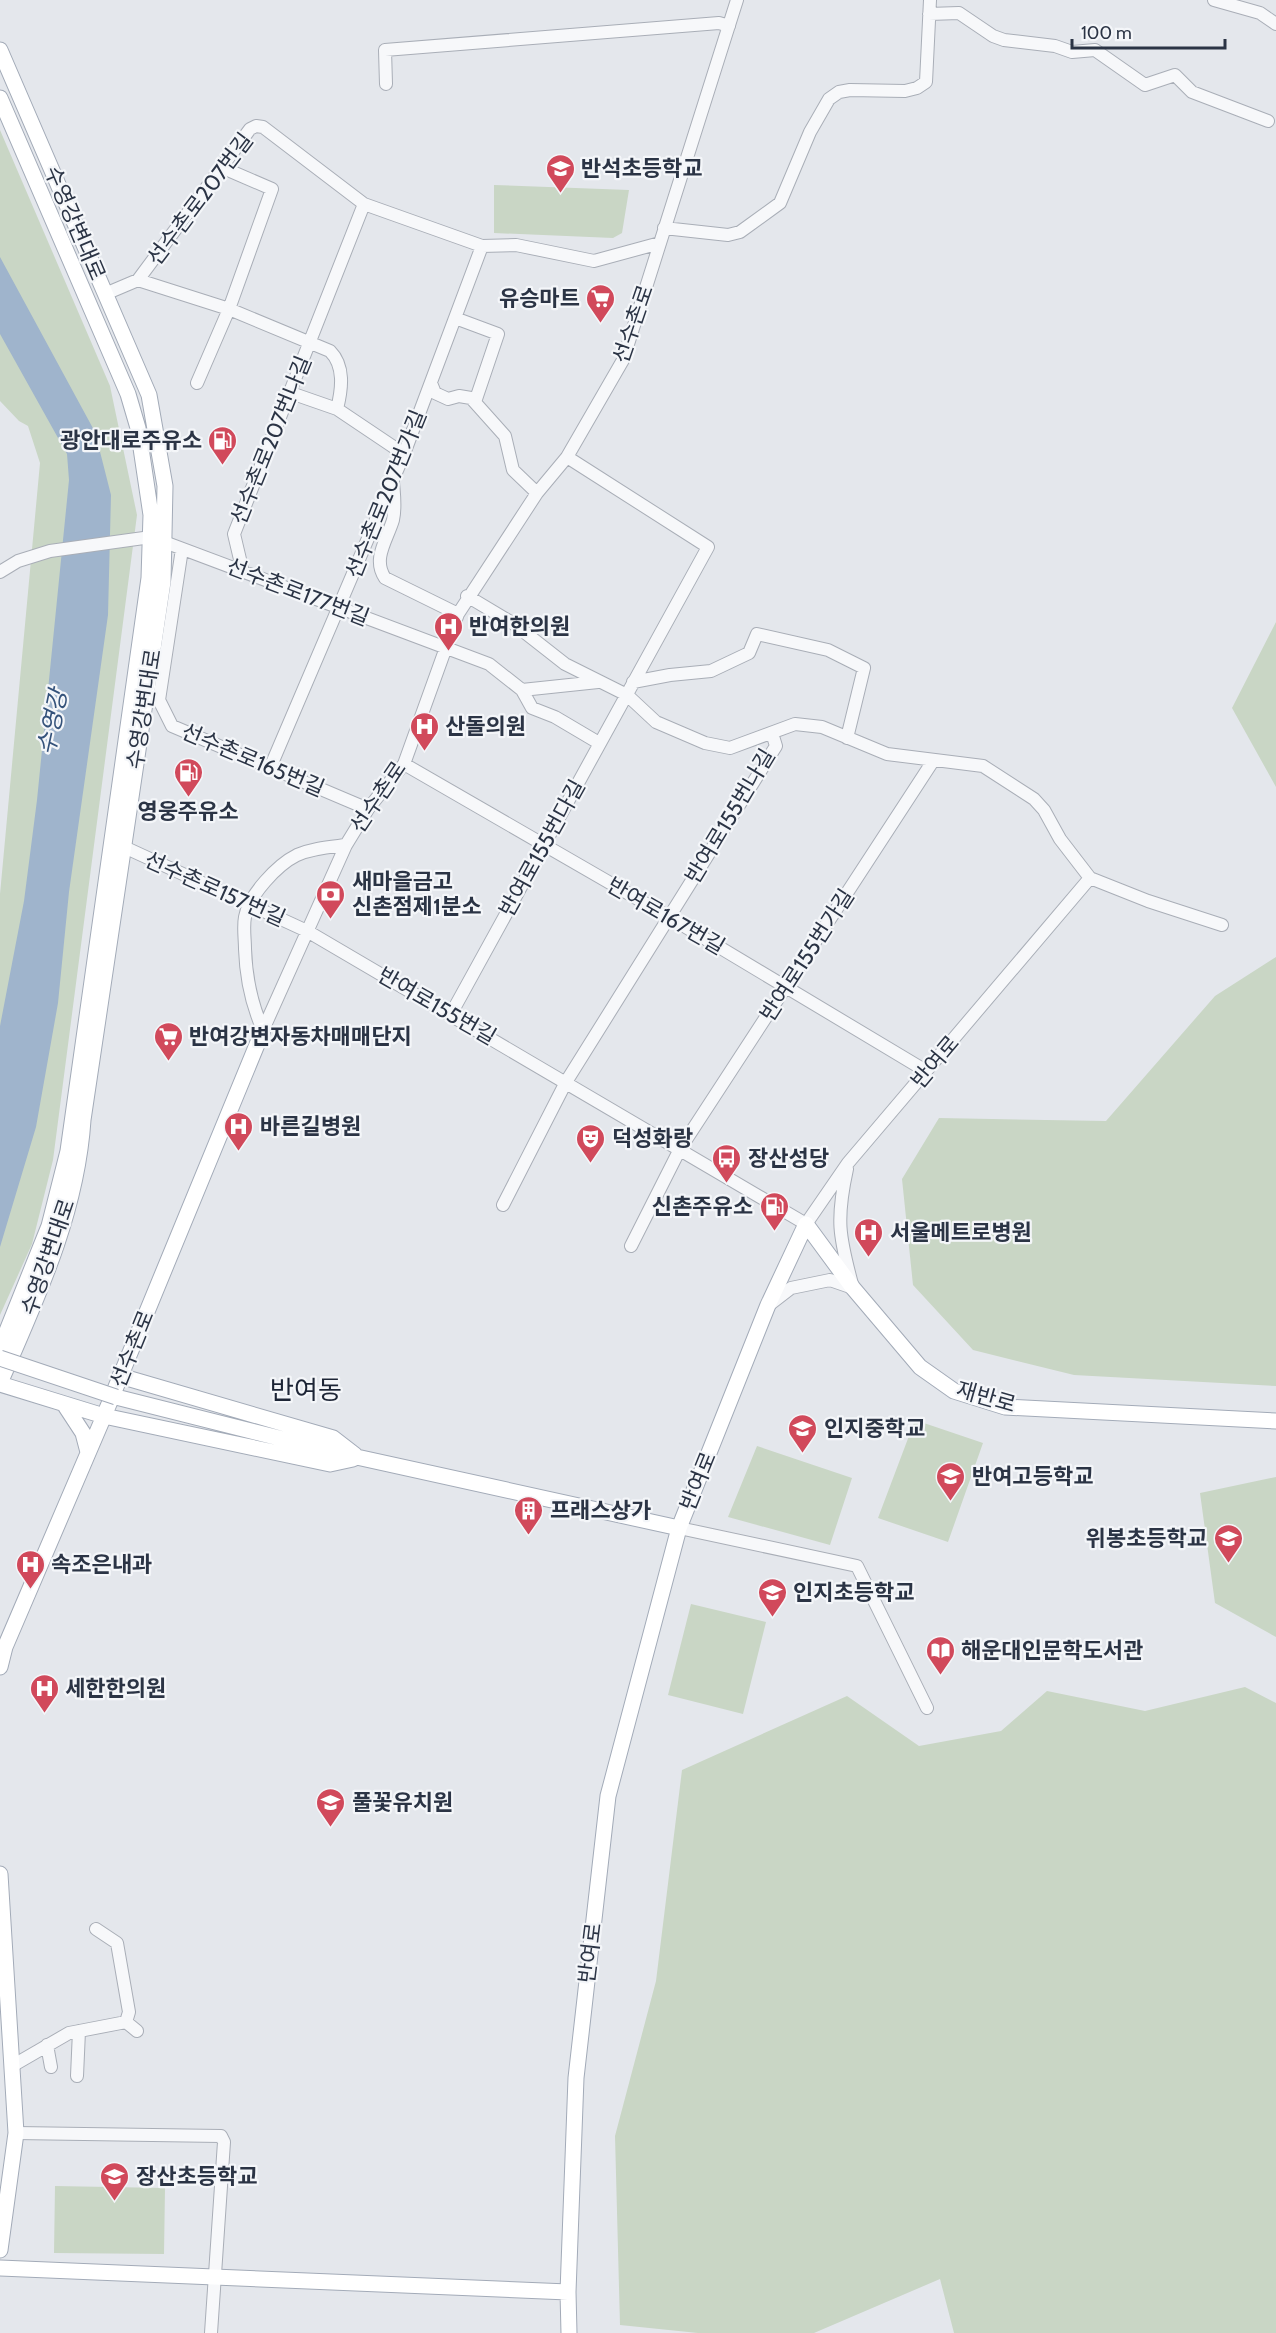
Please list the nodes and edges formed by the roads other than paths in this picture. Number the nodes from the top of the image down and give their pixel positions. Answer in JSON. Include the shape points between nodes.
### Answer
{"nodes":[{"id":1,"x":737,"y":0,"type":"edge"},
{"id":2,"x":930,"y":0,"type":"edge"},
{"id":3,"x":1214,"y":0,"type":"edge"},
{"id":4,"x":929,"y":14,"type":"junction"},
{"id":5,"x":1276,"y":24,"type":"edge"},
{"id":6,"x":729,"y":26,"type":"junction"},
{"id":7,"x":0,"y":50,"type":"edge"},
{"id":8,"x":386,"y":84,"type":"dead end"},
{"id":9,"x":0,"y":98,"type":"edge"},
{"id":10,"x":1268,"y":121,"type":"dead end"},
{"id":11,"x":221,"y":167,"type":"junction"},
{"id":12,"x":364,"y":204,"type":"junction"},
{"id":13,"x":664,"y":228,"type":"junction"},
{"id":14,"x":660,"y":243,"type":"junction"},
{"id":15,"x":482,"y":246,"type":"junction"},
{"id":16,"x":138,"y":279,"type":"junction"},
{"id":17,"x":105,"y":294,"type":"junction"},
{"id":18,"x":229,"y":309,"type":"junction"},
{"id":19,"x":456,"y":318,"type":"junction"},
{"id":20,"x":310,"y":343,"type":"junction"},
{"id":21,"x":197,"y":383,"type":"dead end"},
{"id":22,"x":431,"y":383,"type":"junction"},
{"id":23,"x":291,"y":393,"type":"junction"},
{"id":24,"x":475,"y":402,"type":"junction"},
{"id":25,"x":337,"y":409,"type":"junction"},
{"id":26,"x":404,"y":454,"type":"junction"},
{"id":27,"x":567,"y":457,"type":"junction"},
{"id":28,"x":393,"y":481,"type":"junction"},
{"id":29,"x":537,"y":493,"type":"junction"},
{"id":30,"x":151,"y":537,"type":"junction"},
{"id":31,"x":166,"y":543,"type":"junction"},
{"id":32,"x":182,"y":549,"type":"junction"},
{"id":33,"x":0,"y":572,"type":"edge"},
{"id":34,"x":243,"y":572,"type":"junction"},
{"id":35,"x":467,"y":596,"type":"junction"},
{"id":36,"x":339,"y":607,"type":"junction"},
{"id":37,"x":458,"y":614,"type":"junction"},
{"id":38,"x":444,"y":647,"type":"junction"},
{"id":39,"x":598,"y":682,"type":"junction"},
{"id":40,"x":633,"y":682,"type":"junction"},
{"id":41,"x":522,"y":690,"type":"junction"},
{"id":42,"x":627,"y":694,"type":"junction"},
{"id":43,"x":772,"y":733,"type":"junction"},
{"id":44,"x":847,"y":738,"type":"junction"},
{"id":45,"x":599,"y":743,"type":"junction"},
{"id":46,"x":933,"y":761,"type":"junction"},
{"id":47,"x":404,"y":764,"type":"junction"},
{"id":48,"x":270,"y":768,"type":"junction"},
{"id":49,"x":368,"y":809,"type":"junction"},
{"id":50,"x":346,"y":845,"type":"junction"},
{"id":51,"x":544,"y":846,"type":"junction"},
{"id":52,"x":124,"y":847,"type":"junction"},
{"id":53,"x":1090,"y":878,"type":"junction"},
{"id":54,"x":249,"y":902,"type":"junction"},
{"id":55,"x":669,"y":917,"type":"junction"},
{"id":56,"x":1222,"y":925,"type":"dead end"},
{"id":57,"x":307,"y":931,"type":"junction"},
{"id":58,"x":787,"y":988,"type":"junction"},
{"id":59,"x":451,"y":1014,"type":"junction"},
{"id":60,"x":263,"y":1030,"type":"junction"},
{"id":61,"x":926,"y":1071,"type":"junction"},
{"id":62,"x":566,"y":1082,"type":"junction"},
{"id":63,"x":680,"y":1149,"type":"junction"},
{"id":64,"x":848,"y":1163,"type":"junction"},
{"id":65,"x":503,"y":1205,"type":"dead end"},
{"id":66,"x":806,"y":1224,"type":"junction"},
{"id":67,"x":631,"y":1246,"type":"dead end"},
{"id":68,"x":853,"y":1288,"type":"junction"},
{"id":69,"x":768,"y":1305,"type":"junction"},
{"id":70,"x":8,"y":1342,"type":"edge"},
{"id":71,"x":5,"y":1359,"type":"edge"},
{"id":72,"x":120,"y":1376,"type":"junction"},
{"id":73,"x":0,"y":1383,"type":"edge"},
{"id":74,"x":64,"y":1404,"type":"junction"},
{"id":75,"x":104,"y":1416,"type":"junction"},
{"id":76,"x":1276,"y":1421,"type":"edge"},
{"id":77,"x":88,"y":1452,"type":"junction"},
{"id":78,"x":359,"y":1458,"type":"junction"},
{"id":79,"x":679,"y":1528,"type":"junction"},
{"id":80,"x":0,"y":1667,"type":"edge"},
{"id":81,"x":927,"y":1708,"type":"dead end"},
{"id":82,"x":0,"y":1874,"type":"edge"},
{"id":83,"x":96,"y":1929,"type":"dead end"},
{"id":84,"x":126,"y":2022,"type":"junction"},
{"id":85,"x":79,"y":2031,"type":"junction"},
{"id":86,"x":137,"y":2031,"type":"dead end"},
{"id":87,"x":47,"y":2045,"type":"junction"},
{"id":88,"x":12,"y":2066,"type":"junction"},
{"id":89,"x":51,"y":2067,"type":"dead end"},
{"id":90,"x":77,"y":2076,"type":"dead end"},
{"id":91,"x":16,"y":2133,"type":"junction"},
{"id":92,"x":0,"y":2250,"type":"edge"},
{"id":93,"x":0,"y":2268,"type":"edge"},
{"id":94,"x":214,"y":2279,"type":"junction"},
{"id":95,"x":568,"y":2292,"type":"junction"},
{"id":96,"x":211,"y":2333,"type":"edge"},
{"id":97,"x":569,"y":2333,"type":"edge"}],
"edges":[{"from":1,"to":6,"type":"street","name":"선수촌로"},
{"from":2,"to":4,"type":"street"},
{"from":3,"to":5,"type":"street","via":[[1260,14]]},
{"from":4,"to":10,"type":"street","via":[[959,13],[1004,40],[1095,51],[1145,85],[1175,75],[1192,92]]},
{"from":4,"to":13,"type":"street","via":[[926,82],[905,91],[850,90],[830,99],[810,132],[780,203],[740,232],[728,236]]},
{"from":6,"to":8,"type":"street","via":[[719,23],[385,50]]},
{"from":6,"to":13,"type":"street","name":"선수촌로"},
{"from":7,"to":17,"type":"main road","name":"수영강변대로"},
{"from":9,"to":30,"type":"main road","name":"수영강변대로","via":[[128,394],[145,466]]},
{"from":11,"to":12,"type":"street","name":"선수촌로207번길","via":[[256,126]]},
{"from":11,"to":16,"type":"street","name":"선수촌로207번길"},
{"from":11,"to":18,"type":"street","via":[[272,189]]},
{"from":12,"to":15,"type":"street","name":"선수촌로207번길"},
{"from":12,"to":20,"type":"street","name":"선수촌로207번나길"},
{"from":13,"to":14,"type":"street","name":"선수촌로"},
{"from":14,"to":15,"type":"street","name":"선수촌로207번길","via":[[594,261],[516,245]]},
{"from":14,"to":27,"type":"street","name":"선수촌로","via":[[623,360]]},
{"from":15,"to":19,"type":"street","name":"선수촌로207번가길"},
{"from":16,"to":17,"type":"street","name":"선수촌로207번길"},
{"from":16,"to":18,"type":"street","name":"선수촌로207번나길"},
{"from":17,"to":31,"type":"main road","name":"수영강변대로","via":[[149,395],[165,486]]},
{"from":18,"to":20,"type":"street","name":"선수촌로207번나길"},
{"from":18,"to":21,"type":"street"},
{"from":19,"to":22,"type":"street","name":"선수촌로207번가길"},
{"from":19,"to":24,"type":"street","via":[[498,334]]},
{"from":20,"to":23,"type":"street","name":"선수촌로207번나길"},
{"from":20,"to":25,"type":"street","via":[[338,359],[341,368]]},
{"from":22,"to":24,"type":"street","via":[[435,393],[448,399],[459,396]]},
{"from":22,"to":26,"type":"street","name":"선수촌로207번가길"},
{"from":23,"to":25,"type":"street"},
{"from":23,"to":34,"type":"street","name":"선수촌로207번나길","via":[[234,534]]},
{"from":24,"to":29,"type":"street","via":[[505,436],[513,470]]},
{"from":25,"to":26,"type":"street"},
{"from":26,"to":28,"type":"street","name":"선수촌로207번가길"},
{"from":27,"to":29,"type":"street","name":"선수촌로"},
{"from":27,"to":40,"type":"street","name":"반여로155번다길","via":[[708,547]]},
{"from":28,"to":36,"type":"street","name":"선수촌로207번가길"},
{"from":28,"to":37,"type":"street","via":[[393,519],[379,568],[385,578]]},
{"from":29,"to":35,"type":"street","name":"선수촌로"},
{"from":30,"to":31,"type":"street","name":"선수촌로177번길"},
{"from":30,"to":33,"type":"street","via":[[50,550]]},
{"from":30,"to":70,"type":"main road","name":"수영강변대로","via":[[149,578],[68,1151],[49,1226]]},
{"from":31,"to":32,"type":"street","name":"선수촌로177번길"},
{"from":31,"to":52,"type":"main road","name":"수영강변대로"},
{"from":32,"to":34,"type":"street","name":"선수촌로177번길"},
{"from":32,"to":48,"type":"street","name":"선수촌로165번길","via":[[159,700],[172,726]]},
{"from":34,"to":36,"type":"street","name":"선수촌로177번길"},
{"from":35,"to":37,"type":"street","name":"선수촌로"},
{"from":35,"to":39,"type":"street","via":[[514,624],[565,664]]},
{"from":36,"to":38,"type":"street","name":"선수촌로177번길"},
{"from":36,"to":48,"type":"street","name":"선수촌로207번가길"},
{"from":37,"to":38,"type":"street","name":"선수촌로"},
{"from":38,"to":41,"type":"street","via":[[489,664]]},
{"from":38,"to":47,"type":"street","name":"선수촌로"},
{"from":39,"to":41,"type":"street"},
{"from":39,"to":42,"type":"street"},
{"from":40,"to":42,"type":"street","name":"반여로155번다길"},
{"from":40,"to":44,"type":"street","via":[[711,671],[749,653],[757,634],[828,650],[864,668]]},
{"from":41,"to":45,"type":"street","via":[[532,708]]},
{"from":42,"to":43,"type":"street","via":[[656,722],[705,743],[730,748]]},
{"from":42,"to":45,"type":"street","name":"반여로155번다길"},
{"from":43,"to":44,"type":"street","via":[[795,724],[822,727]]},
{"from":43,"to":55,"type":"street","name":"반여로155번나길","via":[[776,746]]},
{"from":44,"to":46,"type":"street","via":[[886,754]]},
{"from":45,"to":51,"type":"street","name":"반여로155번다길"},
{"from":46,"to":53,"type":"street","via":[[983,766],[1034,799]]},
{"from":46,"to":58,"type":"street","name":"반여로155번가길"},
{"from":47,"to":49,"type":"street","name":"선수촌로"},
{"from":47,"to":51,"type":"street","name":"반여로167번길"},
{"from":48,"to":49,"type":"street","name":"선수촌로165번길"},
{"from":49,"to":50,"type":"street","name":"선수촌로"},
{"from":50,"to":54,"type":"street","name":"선수촌로","via":[[294,856]]},
{"from":50,"to":57,"type":"street","name":"선수촌로"},
{"from":51,"to":55,"type":"street","name":"반여로167번길"},
{"from":51,"to":59,"type":"street","name":"반여로155번다길"},
{"from":52,"to":54,"type":"street","name":"선수촌로157번길"},
{"from":52,"to":70,"type":"main road","name":"수영강변대로","via":[[81,1151],[62,1231]]},
{"from":53,"to":56,"type":"street"},
{"from":53,"to":61,"type":"street","name":"반여로"},
{"from":54,"to":57,"type":"street","name":"선수촌로157번길"},
{"from":54,"to":60,"type":"street","via":[[244,919],[246,974],[252,1007]]},
{"from":55,"to":58,"type":"street","name":"반여로167번길"},
{"from":55,"to":62,"type":"street","name":"반여로155번나길"},
{"from":57,"to":59,"type":"street","name":"반여로155번길"},
{"from":57,"to":60,"type":"street","name":"선수촌로"},
{"from":58,"to":61,"type":"street","name":"반여로167번길"},
{"from":58,"to":63,"type":"street","name":"반여로155번가길"},
{"from":59,"to":62,"type":"street","name":"반여로155번길"},
{"from":60,"to":72,"type":"main road","name":"선수촌로"},
{"from":61,"to":64,"type":"street","name":"반여로"},
{"from":62,"to":63,"type":"street","name":"반여로155번길"},
{"from":62,"to":65,"type":"street"},
{"from":63,"to":66,"type":"street","name":"반여로155번길"},
{"from":63,"to":67,"type":"street"},
{"from":64,"to":66,"type":"street","name":"반여로"},
{"from":64,"to":68,"type":"street","via":[[839,1205],[840,1239]]},
{"from":66,"to":68,"type":"main road","name":"재반로"},
{"from":66,"to":69,"type":"main road","name":"반여로"},
{"from":68,"to":69,"type":"street","via":[[830,1280],[791,1288]]},
{"from":68,"to":76,"type":"main road","name":"재반로","via":[[920,1367],[954,1391],[1005,1407]]},
{"from":69,"to":79,"type":"main road","name":"반여로"},
{"from":70,"to":71,"type":"main road","name":"수영강변대로"},
{"from":71,"to":73,"type":"main road","name":"수영강변대로"},
{"from":71,"to":78,"type":"main road","bridge":true,"via":[[116,1397]]},
{"from":72,"to":75,"type":"main road","name":"선수촌로"},
{"from":72,"to":78,"type":"main road","via":[[333,1438]]},
{"from":73,"to":74,"type":"main road"},
{"from":74,"to":75,"type":"main road"},
{"from":74,"to":77,"type":"main road","via":[[83,1433]]},
{"from":75,"to":77,"type":"main road","name":"선수촌로"},
{"from":75,"to":78,"type":"main road","via":[[330,1464]]},
{"from":77,"to":80,"type":"main road","name":"선수촌로"},
{"from":78,"to":79,"type":"main road"},
{"from":79,"to":81,"type":"street","via":[[857,1566]]},
{"from":79,"to":95,"type":"main road","name":"반여로","via":[[609,1796],[576,2078]]},
{"from":82,"to":88,"type":"main road"},
{"from":83,"to":84,"type":"street","via":[[117,1943],[129,2012]]},
{"from":84,"to":85,"type":"street"},
{"from":84,"to":86,"type":"street"},
{"from":85,"to":87,"type":"street"},
{"from":85,"to":90,"type":"street"},
{"from":87,"to":88,"type":"street"},
{"from":87,"to":89,"type":"street"},
{"from":88,"to":91,"type":"main road"},
{"from":91,"to":92,"type":"main road"},
{"from":91,"to":94,"type":"street","via":[[219,2134],[224,2142]]},
{"from":93,"to":94,"type":"main road"},
{"from":94,"to":95,"type":"main road"},
{"from":94,"to":96,"type":"street"},
{"from":95,"to":97,"type":"main road","name":"반여로"}]}
